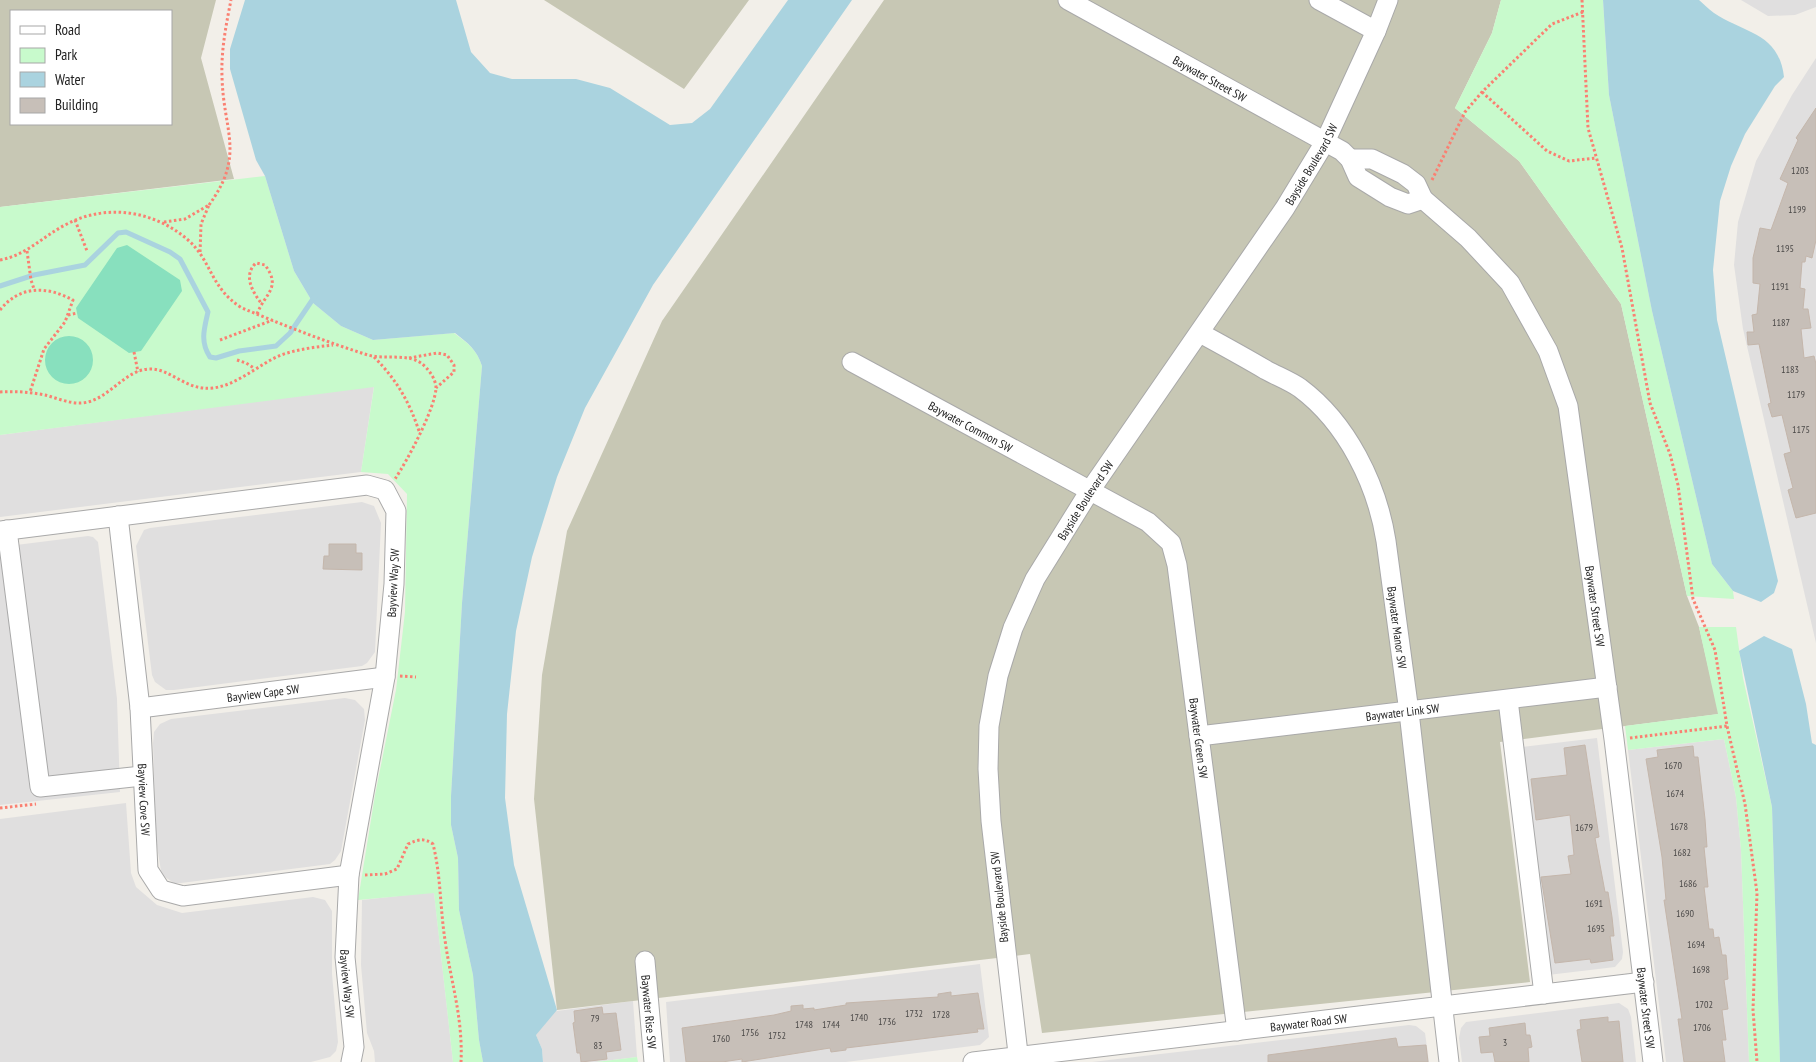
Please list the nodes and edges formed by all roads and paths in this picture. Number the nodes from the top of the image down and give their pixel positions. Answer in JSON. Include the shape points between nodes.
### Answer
{"nodes":[{"id":1,"x":231,"y":0,"type":"edge"},
{"id":2,"x":1068,"y":0,"type":"edge"},
{"id":3,"x":1319,"y":0,"type":"edge"},
{"id":4,"x":1388,"y":0,"type":"edge"},
{"id":5,"x":1582,"y":0,"type":"edge"},
{"id":6,"x":1583,"y":12,"type":"junction"},
{"id":7,"x":1376,"y":31,"type":"junction"},
{"id":8,"x":1482,"y":92,"type":"junction"},
{"id":9,"x":1325,"y":142,"type":"junction"},
{"id":10,"x":1596,"y":158,"type":"junction"},
{"id":11,"x":1350,"y":159,"type":"junction"},
{"id":12,"x":1423,"y":199,"type":"junction"},
{"id":13,"x":209,"y":205,"type":"junction"},
{"id":14,"x":75,"y":220,"type":"junction"},
{"id":15,"x":162,"y":222,"type":"junction"},
{"id":16,"x":28,"y":251,"type":"junction"},
{"id":17,"x":86,"y":251,"type":"dead end"},
{"id":18,"x":200,"y":254,"type":"junction"},
{"id":19,"x":0,"y":260,"type":"edge"},
{"id":20,"x":34,"y":289,"type":"junction"},
{"id":21,"x":261,"y":303,"type":"junction"},
{"id":22,"x":0,"y":310,"type":"edge"},
{"id":23,"x":77,"y":313,"type":"dead end"},
{"id":24,"x":257,"y":314,"type":"junction"},
{"id":25,"x":68,"y":315,"type":"junction"},
{"id":26,"x":274,"y":320,"type":"junction"},
{"id":27,"x":1200,"y":333,"type":"junction"},
{"id":28,"x":220,"y":340,"type":"dead end"},
{"id":29,"x":335,"y":344,"type":"junction"},
{"id":30,"x":134,"y":352,"type":"dead end"},
{"id":31,"x":374,"y":356,"type":"junction"},
{"id":32,"x":409,"y":358,"type":"junction"},
{"id":33,"x":237,"y":360,"type":"dead end"},
{"id":34,"x":852,"y":362,"type":"dead end"},
{"id":35,"x":254,"y":368,"type":"junction"},
{"id":36,"x":138,"y":372,"type":"junction"},
{"id":37,"x":436,"y":388,"type":"junction"},
{"id":38,"x":0,"y":392,"type":"edge"},
{"id":39,"x":30,"y":392,"type":"junction"},
{"id":40,"x":420,"y":432,"type":"junction"},
{"id":41,"x":385,"y":490,"type":"junction"},
{"id":42,"x":1089,"y":492,"type":"junction"},
{"id":43,"x":118,"y":516,"type":"junction"},
{"id":44,"x":4,"y":531,"type":"edge"},
{"id":45,"x":392,"y":676,"type":"junction"},
{"id":46,"x":416,"y":677,"type":"dead end"},
{"id":47,"x":1607,"y":687,"type":"junction"},
{"id":48,"x":1508,"y":700,"type":"junction"},
{"id":49,"x":140,"y":708,"type":"junction"},
{"id":50,"x":1409,"y":712,"type":"junction"},
{"id":51,"x":1726,"y":726,"type":"junction"},
{"id":52,"x":1199,"y":736,"type":"junction"},
{"id":53,"x":1614,"y":740,"type":"junction"},
{"id":54,"x":142,"y":776,"type":"junction"},
{"id":55,"x":349,"y":875,"type":"junction"},
{"id":56,"x":645,"y":961,"type":"dead end"},
{"id":57,"x":1644,"y":982,"type":"junction"},
{"id":58,"x":1544,"y":994,"type":"junction"},
{"id":59,"x":1442,"y":1006,"type":"junction"},
{"id":60,"x":1236,"y":1031,"type":"junction"},
{"id":61,"x":1019,"y":1059,"type":"edge"},
{"id":62,"x":351,"y":1062,"type":"edge"},
{"id":63,"x":461,"y":1062,"type":"edge"},
{"id":64,"x":654,"y":1062,"type":"edge"},
{"id":65,"x":973,"y":1062,"type":"edge"},
{"id":66,"x":1449,"y":1062,"type":"edge"},
{"id":67,"x":1654,"y":1062,"type":"edge"},
{"id":68,"x":1757,"y":1062,"type":"edge"}],
"edges":[{"from":1,"to":13,"type":"path","via":[[222,79],[231,150],[222,187]]},
{"from":2,"to":9,"type":"street","name":"Baywater Street SW"},
{"from":3,"to":7,"type":"street"},
{"from":4,"to":7,"type":"street","name":"Bayside Boulevard SW"},
{"from":5,"to":6,"type":"path"},
{"from":6,"to":8,"type":"path","via":[[1552,24]]},
{"from":6,"to":10,"type":"path","via":[[1588,128]]},
{"from":7,"to":9,"type":"street","name":"Bayside Boulevard SW"},
{"from":8,"to":10,"type":"path","via":[[1547,151],[1569,161]]},
{"from":8,"to":12,"type":"path","via":[[1460,121]]},
{"from":9,"to":11,"type":"street","name":"Baywater Street SW"},
{"from":9,"to":27,"type":"street","name":"Bayside Boulevard SW","via":[[1285,208]]},
{"from":10,"to":51,"type":"path","via":[[1622,248],[1648,396],[1678,485],[1693,599],[1715,650]]},
{"from":11,"to":12,"type":"street","name":"Baywater Street SW","via":[[1372,159],[1403,174],[1416,184]]},
{"from":11,"to":12,"type":"street","name":"Baywater Street SW","via":[[1358,177],[1390,197],[1408,204]]},
{"from":12,"to":47,"type":"street","name":"Baywater Street SW","via":[[1468,238],[1510,284],[1548,351],[1568,406]]},
{"from":13,"to":15,"type":"path","via":[[185,219]]},
{"from":13,"to":18,"type":"path","via":[[201,224]]},
{"from":14,"to":15,"type":"path","via":[[109,211],[133,213]]},
{"from":14,"to":16,"type":"path"},
{"from":14,"to":17,"type":"path"},
{"from":15,"to":18,"type":"path"},
{"from":16,"to":19,"type":"path"},
{"from":16,"to":20,"type":"path"},
{"from":18,"to":24,"type":"path","via":[[219,288],[230,300]]},
{"from":20,"to":22,"type":"path","via":[[14,297]]},
{"from":20,"to":25,"type":"path","via":[[58,292],[73,300]]},
{"from":21,"to":21,"type":"path","via":[[270,294],[272,274],[265,265],[256,263],[249,278]]},
{"from":21,"to":24,"type":"path"},
{"from":23,"to":25,"type":"path"},
{"from":24,"to":26,"type":"path"},
{"from":25,"to":39,"type":"path","via":[[44,349]]},
{"from":26,"to":28,"type":"path"},
{"from":26,"to":29,"type":"path"},
{"from":27,"to":42,"type":"street","name":"Bayside Boulevard SW"},
{"from":27,"to":50,"type":"street","name":"Baywater Manor SW","via":[[1299,388],[1323,409],[1358,460],[1382,517]]},
{"from":29,"to":31,"type":"path"},
{"from":29,"to":35,"type":"path","via":[[282,355]]},
{"from":30,"to":36,"type":"path"},
{"from":31,"to":32,"type":"path"},
{"from":31,"to":40,"type":"path","via":[[403,392]]},
{"from":32,"to":37,"type":"path","via":[[430,372]]},
{"from":32,"to":37,"type":"path","via":[[437,353],[447,355],[454,365],[454,372]]},
{"from":33,"to":35,"type":"path"},
{"from":34,"to":42,"type":"street","name":"Baywater Common SW"},
{"from":35,"to":36,"type":"path","via":[[215,388],[188,385],[161,371]]},
{"from":36,"to":39,"type":"path","via":[[110,392],[82,403]]},
{"from":37,"to":40,"type":"path"},
{"from":38,"to":39,"type":"path"},
{"from":40,"to":41,"type":"path","via":[[402,468]]},
{"from":41,"to":43,"type":"street","via":[[367,485]]},
{"from":41,"to":45,"type":"street","name":"Bayview Way SW","via":[[396,511]]},
{"from":42,"to":52,"type":"street","name":"Baywater Green SW","via":[[1148,522],[1171,542],[1177,565]]},
{"from":42,"to":61,"type":"street","name":"Bayside Boulevard SW","via":[[1035,579],[1012,628],[998,676],[989,726],[991,821]]},
{"from":43,"to":44,"type":"street"},
{"from":43,"to":49,"type":"street","name":"Bayview Cove SW"},
{"from":44,"to":54,"type":"street","via":[[40,787]]},
{"from":45,"to":46,"type":"path"},
{"from":45,"to":49,"type":"street","name":"Bayview Cape SW"},
{"from":45,"to":55,"type":"street","name":"Bayview Way SW"},
{"from":47,"to":48,"type":"street","name":"Baywater Link SW"},
{"from":47,"to":53,"type":"street","name":"Baywater Street SW"},
{"from":48,"to":50,"type":"street","name":"Baywater Link SW"},
{"from":48,"to":58,"type":"street"},
{"from":49,"to":54,"type":"street","name":"Bayview Cove SW"},
{"from":50,"to":52,"type":"street","name":"Baywater Link SW"},
{"from":50,"to":59,"type":"street","name":"Baywater Manor SW"},
{"from":51,"to":53,"type":"path"},
{"from":51,"to":68,"type":"path","via":[[1745,804],[1754,865],[1753,1010]]},
{"from":52,"to":60,"type":"street","name":"Baywater Green SW"},
{"from":53,"to":57,"type":"street","name":"Baywater Street SW"},
{"from":54,"to":55,"type":"street","name":"Bayview Cove SW","via":[[148,870],[160,890],[183,896]]},
{"from":55,"to":62,"type":"street","name":"Bayview Way SW","via":[[345,957],[354,1047]]},
{"from":55,"to":63,"type":"path","via":[[385,874],[397,869],[408,844],[425,839],[433,844],[441,887],[445,939],[461,1022]]},
{"from":56,"to":64,"type":"street","name":"Baywater Rise SW"},
{"from":57,"to":58,"type":"street","name":"Baywater Road SW"},
{"from":57,"to":67,"type":"street","name":"Baywater Street SW"},
{"from":58,"to":59,"type":"street","name":"Baywater Road SW"},
{"from":59,"to":60,"type":"street","name":"Baywater Road SW"},
{"from":59,"to":66,"type":"street","name":"Baywater Manor SW"},
{"from":60,"to":61,"type":"street","name":"Baywater Road SW"},
{"from":61,"to":65,"type":"street","name":"Baywater Road SW"}]}
